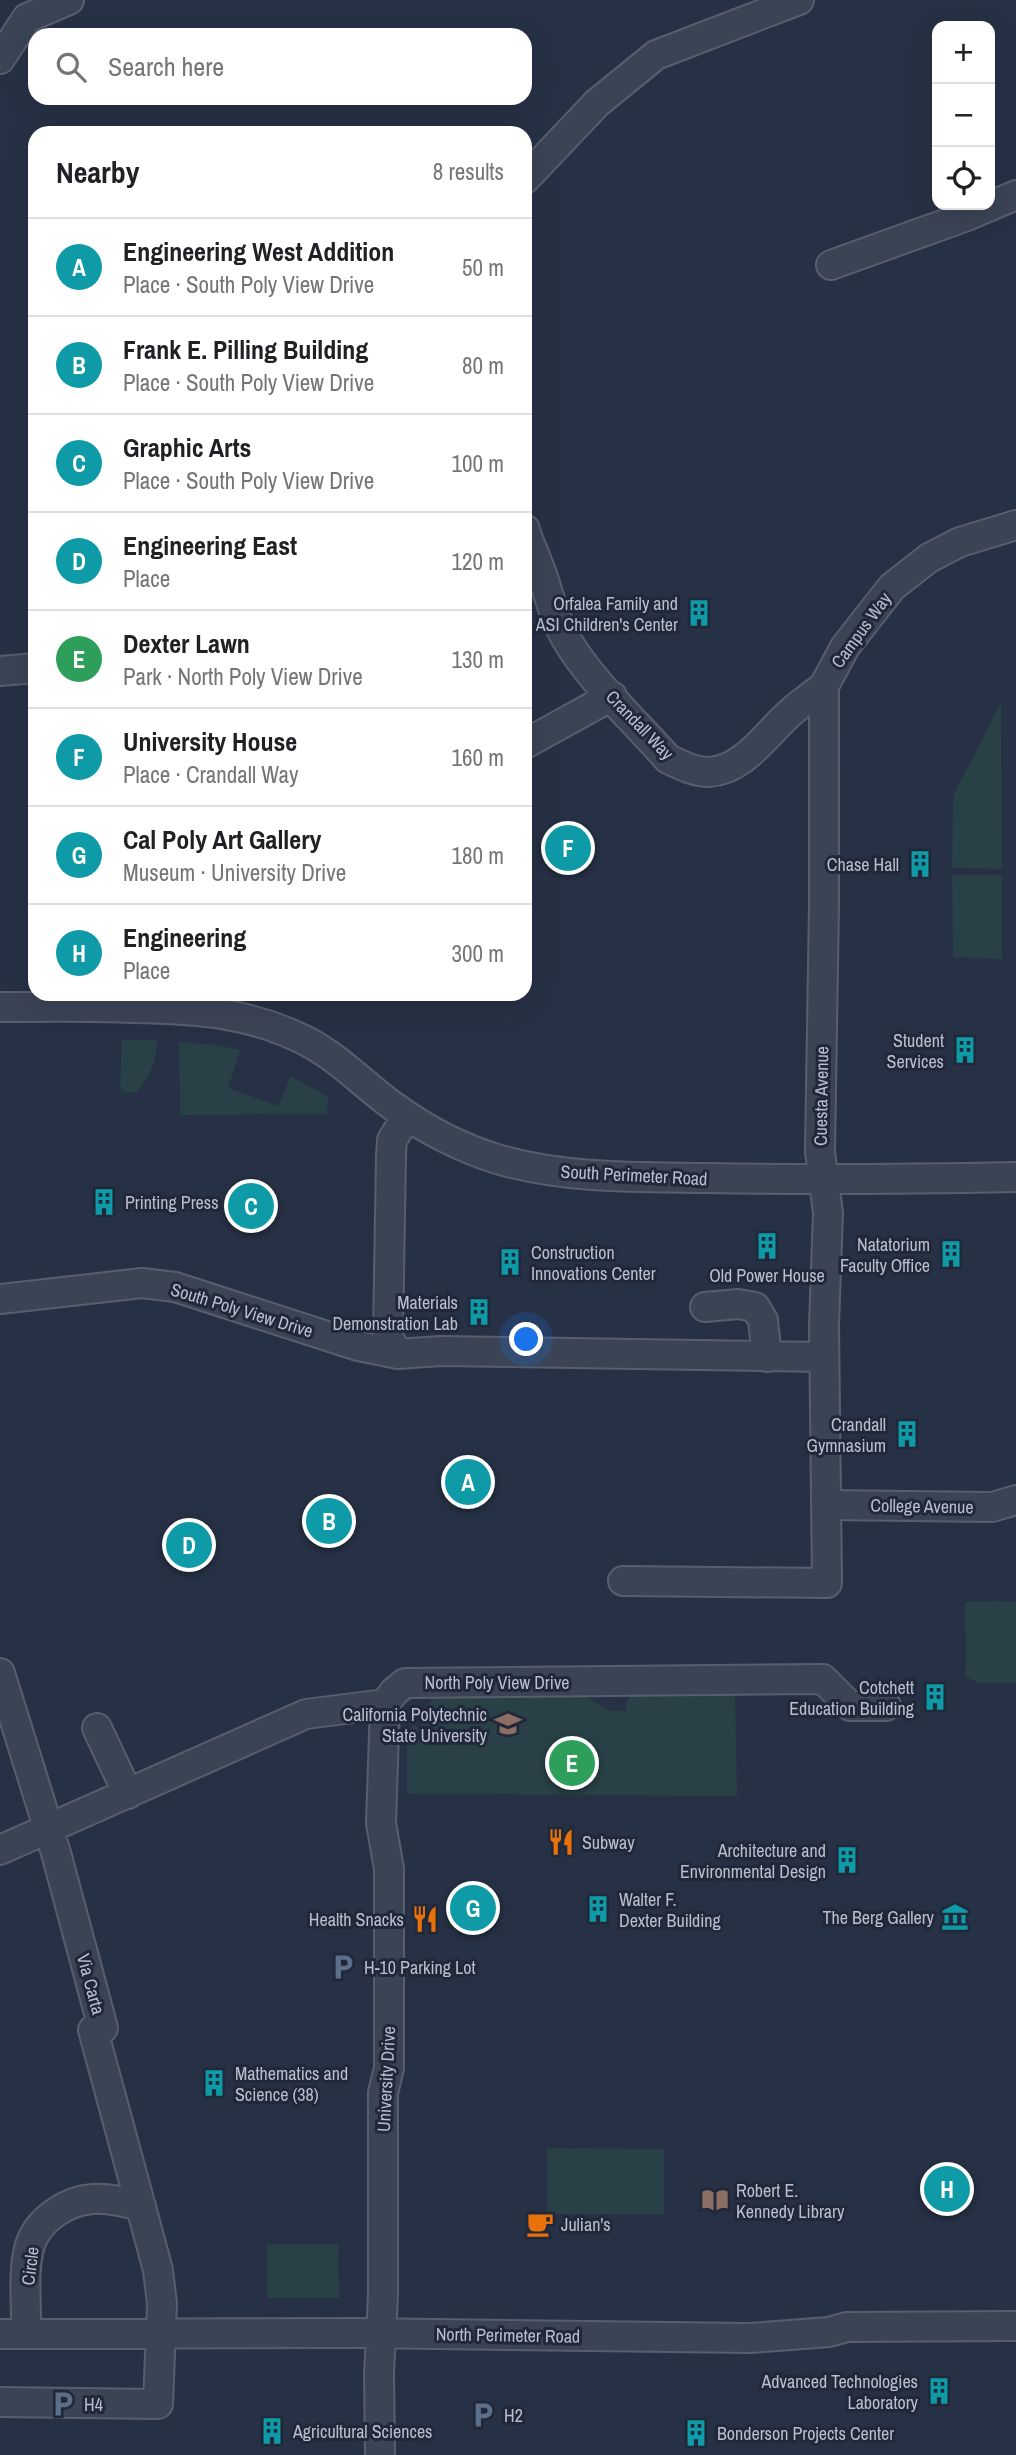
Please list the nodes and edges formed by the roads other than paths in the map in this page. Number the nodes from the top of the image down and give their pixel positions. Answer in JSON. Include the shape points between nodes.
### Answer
{"nodes":[{"id":1,"x":69,"y":0,"type":"edge"},
{"id":2,"x":799,"y":0,"type":"edge"},
{"id":3,"x":22,"y":9,"type":"edge"},
{"id":4,"x":744,"y":9,"type":"edge"},
{"id":5,"x":0,"y":60,"type":"edge"},
{"id":6,"x":532,"y":172,"type":"edge"},
{"id":7,"x":1016,"y":195,"type":"edge"},
{"id":8,"x":831,"y":265,"type":"dead end"},
{"id":9,"x":1016,"y":525,"type":"edge"},
{"id":10,"x":532,"y":551,"type":"edge"},
{"id":11,"x":28,"y":669,"type":"edge"},
{"id":12,"x":0,"y":671,"type":"edge"},
{"id":13,"x":824,"y":686,"type":"junction"},
{"id":14,"x":611,"y":696,"type":"junction"},
{"id":15,"x":532,"y":740,"type":"edge"},
{"id":16,"x":0,"y":1007,"type":"edge"},
{"id":17,"x":407,"y":1116,"type":"junction"},
{"id":18,"x":1016,"y":1177,"type":"edge"},
{"id":19,"x":824,"y":1180,"type":"junction"},
{"id":20,"x":0,"y":1299,"type":"edge"},
{"id":21,"x":705,"y":1307,"type":"dead end"},
{"id":22,"x":398,"y":1354,"type":"junction"},
{"id":23,"x":767,"y":1357,"type":"junction"},
{"id":24,"x":824,"y":1357,"type":"junction"},
{"id":25,"x":1016,"y":1500,"type":"edge"},
{"id":26,"x":827,"y":1505,"type":"junction"},
{"id":27,"x":623,"y":1581,"type":"dead end"},
{"id":28,"x":0,"y":1673,"type":"edge"},
{"id":29,"x":385,"y":1704,"type":"junction"},
{"id":30,"x":886,"y":1706,"type":"dead end"},
{"id":31,"x":97,"y":1728,"type":"dead end"},
{"id":32,"x":128,"y":1794,"type":"junction"},
{"id":33,"x":48,"y":1829,"type":"junction"},
{"id":34,"x":0,"y":1850,"type":"edge"},
{"id":35,"x":141,"y":2206,"type":"junction"},
{"id":36,"x":1016,"y":2326,"type":"edge"},
{"id":37,"x":13,"y":2333,"type":"edge"},
{"id":38,"x":162,"y":2333,"type":"junction"},
{"id":39,"x":382,"y":2333,"type":"junction"},
{"id":40,"x":0,"y":2402,"type":"edge"},
{"id":41,"x":380,"y":2455,"type":"edge"}],
"edges":[{"from":1,"to":3,"type":"street"},
{"from":2,"to":4,"type":"street"},
{"from":3,"to":5,"type":"street"},
{"from":4,"to":6,"type":"street","via":[[656,55],[597,103]]},
{"from":7,"to":8,"type":"street"},
{"from":9,"to":13,"type":"street","name":"Campus Way","via":[[939,552],[892,587],[845,647]]},
{"from":10,"to":14,"type":"street","name":"Crandall Way","via":[[564,634]]},
{"from":11,"to":12,"type":"street"},
{"from":13,"to":14,"type":"street","name":"Crandall Way","via":[[742,760],[708,772],[668,759]]},
{"from":13,"to":19,"type":"street","name":"Cuesta Avenue","via":[[820,1152]]},
{"from":14,"to":15,"type":"street"},
{"from":16,"to":17,"type":"street","name":"South Perimeter Road","via":[[178,1009],[240,1016],[309,1043]]},
{"from":17,"to":19,"type":"street","name":"South Perimeter Road","via":[[477,1151],[540,1169],[592,1176]]},
{"from":17,"to":22,"type":"street","via":[[392,1140],[391,1155],[388,1337]]},
{"from":18,"to":19,"type":"street","name":"South Perimeter Road"},
{"from":19,"to":24,"type":"street","name":"Cuesta Avenue","via":[[828,1213]]},
{"from":20,"to":22,"type":"street","name":"South Poly View Drive","via":[[142,1283],[175,1287],[358,1346]]},
{"from":21,"to":23,"type":"street","via":[[755,1307],[763,1320]]},
{"from":22,"to":23,"type":"street","name":"South Poly View Drive"},
{"from":23,"to":24,"type":"street","name":"South Poly View Drive"},
{"from":24,"to":26,"type":"street","name":"Cuesta Avenue"},
{"from":25,"to":26,"type":"street","name":"College Avenue","via":[[992,1507]]},
{"from":26,"to":27,"type":"street","name":"Cuesta Avenue","via":[[827,1583]]},
{"from":28,"to":33,"type":"street","name":"Via Carta"},
{"from":29,"to":30,"type":"street","name":"North Poly View Drive","via":[[405,1683],[823,1679],[850,1706]]},
{"from":29,"to":32,"type":"street","via":[[306,1714]]},
{"from":29,"to":39,"type":"street","name":"University Drive","via":[[389,2068],[383,2093]]},
{"from":31,"to":32,"type":"street"},
{"from":32,"to":33,"type":"street"},
{"from":33,"to":34,"type":"street"},
{"from":33,"to":35,"type":"street","name":"Via Carta","via":[[103,2028],[93,2030]]},
{"from":35,"to":37,"type":"street","name":"Circle","via":[[90,2199],[57,2211],[40,2225],[30,2245]]},
{"from":35,"to":38,"type":"street","name":"Via Carta","via":[[158,2270]]},
{"from":36,"to":39,"type":"street","name":"North Perimeter Road","via":[[847,2327],[750,2338]]},
{"from":37,"to":38,"type":"street","name":"North Perimeter Road"},
{"from":38,"to":39,"type":"street","name":"North Perimeter Road"},
{"from":38,"to":40,"type":"street","name":"Via Carta","via":[[158,2404]]},
{"from":39,"to":41,"type":"street","name":"University Drive"}]}
